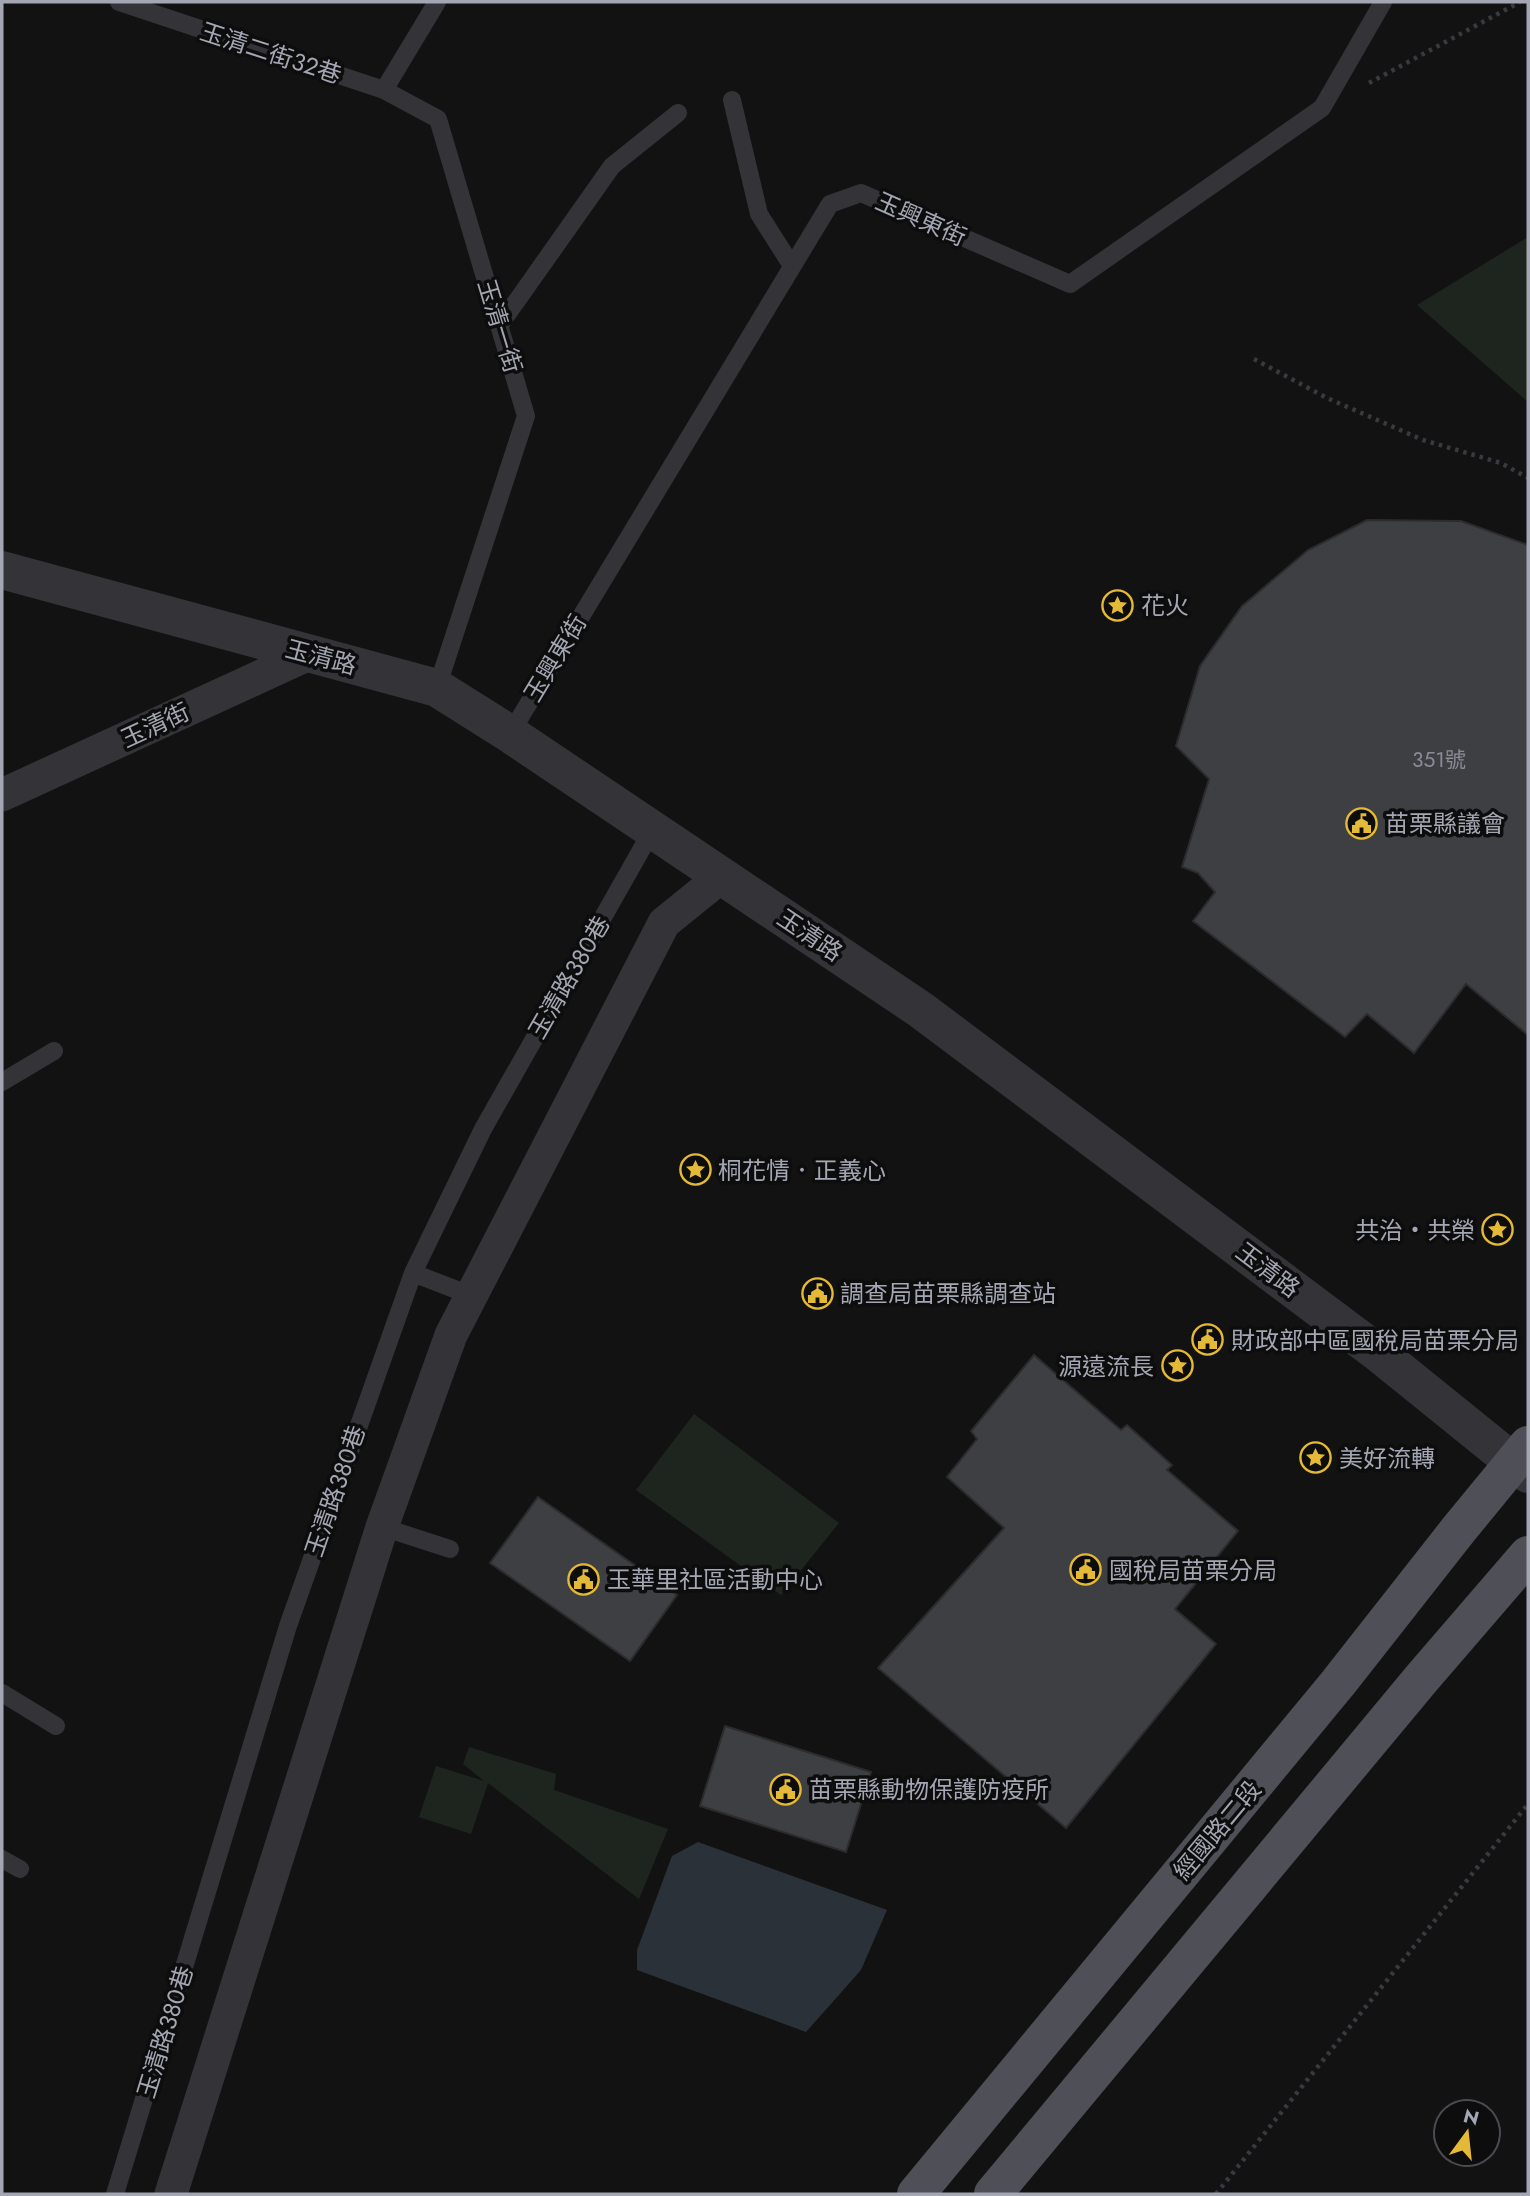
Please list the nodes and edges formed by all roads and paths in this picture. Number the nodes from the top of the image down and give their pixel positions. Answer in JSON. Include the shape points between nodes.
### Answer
{"nodes":[{"id":1,"x":119,"y":2,"type":"edge"},
{"id":2,"x":437,"y":2,"type":"edge"},
{"id":3,"x":1383,"y":2,"type":"edge"},
{"id":4,"x":1520,"y":2,"type":"edge"},
{"id":5,"x":384,"y":90,"type":"junction"},
{"id":6,"x":732,"y":100,"type":"dead end"},
{"id":7,"x":1322,"y":108,"type":"junction"},
{"id":8,"x":678,"y":113,"type":"dead end"},
{"id":9,"x":792,"y":266,"type":"junction"},
{"id":10,"x":499,"y":326,"type":"junction"},
{"id":11,"x":1254,"y":359,"type":"dead end"},
{"id":12,"x":1528,"y":478,"type":"edge"},
{"id":13,"x":2,"y":570,"type":"edge"},
{"id":14,"x":309,"y":654,"type":"junction"},
{"id":15,"x":437,"y":688,"type":"junction"},
{"id":16,"x":510,"y":734,"type":"junction"},
{"id":17,"x":2,"y":795,"type":"edge"},
{"id":18,"x":653,"y":829,"type":"junction"},
{"id":19,"x":722,"y":876,"type":"junction"},
{"id":20,"x":54,"y":1051,"type":"dead end"},
{"id":21,"x":2,"y":1083,"type":"edge"},
{"id":22,"x":413,"y":1273,"type":"junction"},
{"id":23,"x":470,"y":1295,"type":"junction"},
{"id":24,"x":1524,"y":1461,"type":"edge"},
{"id":25,"x":382,"y":1527,"type":"junction"},
{"id":26,"x":450,"y":1549,"type":"dead end"},
{"id":27,"x":1528,"y":1555,"type":"edge"},
{"id":28,"x":2,"y":1693,"type":"edge"},
{"id":29,"x":56,"y":1726,"type":"dead end"},
{"id":30,"x":1528,"y":1804,"type":"edge"},
{"id":31,"x":2,"y":1859,"type":"edge"},
{"id":32,"x":20,"y":1869,"type":"dead end"},
{"id":33,"x":115,"y":2194,"type":"edge"},
{"id":34,"x":171,"y":2194,"type":"edge"},
{"id":35,"x":916,"y":2194,"type":"edge"},
{"id":36,"x":993,"y":2194,"type":"edge"},
{"id":37,"x":1216,"y":2194,"type":"edge"}],
"edges":[{"from":1,"to":5,"type":"lane","name":"玉清二街32巷"},
{"from":2,"to":5,"type":"lane"},
{"from":3,"to":7,"type":"lane","name":"玉興東街"},
{"from":4,"to":7,"type":"path"},
{"from":5,"to":10,"type":"lane","name":"玉清一街","via":[[438,119]]},
{"from":6,"to":9,"type":"lane","via":[[759,214]]},
{"from":7,"to":9,"type":"lane","name":"玉興東街","via":[[1070,284],[861,192],[830,204]]},
{"from":8,"to":10,"type":"lane","via":[[612,166]]},
{"from":9,"to":16,"type":"lane","name":"玉興東街"},
{"from":10,"to":15,"type":"lane","name":"玉清一街","via":[[526,416]]},
{"from":11,"to":12,"type":"path","via":[[1423,440],[1501,463]]},
{"from":13,"to":14,"type":"street","name":"玉清路"},
{"from":14,"to":15,"type":"street","name":"玉清路"},
{"from":14,"to":17,"type":"street","name":"玉清街"},
{"from":15,"to":16,"type":"street","name":"玉清路"},
{"from":16,"to":18,"type":"street","name":"玉清路"},
{"from":18,"to":19,"type":"street","name":"玉清路"},
{"from":18,"to":22,"type":"lane","name":"玉清路380巷","via":[[482,1129]]},
{"from":19,"to":23,"type":"street","via":[[664,923]]},
{"from":19,"to":24,"type":"street","name":"玉清路","via":[[921,1010]]},
{"from":20,"to":21,"type":"lane"},
{"from":22,"to":23,"type":"lane"},
{"from":22,"to":33,"type":"lane","name":"玉清路380巷","via":[[288,1626]]},
{"from":23,"to":25,"type":"street","via":[[451,1335]]},
{"from":24,"to":35,"type":"main road","name":"經國路二段","via":[[1459,1529],[1338,1683]]},
{"from":25,"to":26,"type":"lane"},
{"from":25,"to":34,"type":"street"},
{"from":27,"to":36,"type":"main road"},
{"from":28,"to":29,"type":"lane"},
{"from":30,"to":37,"type":"path"},
{"from":31,"to":32,"type":"lane"}]}
